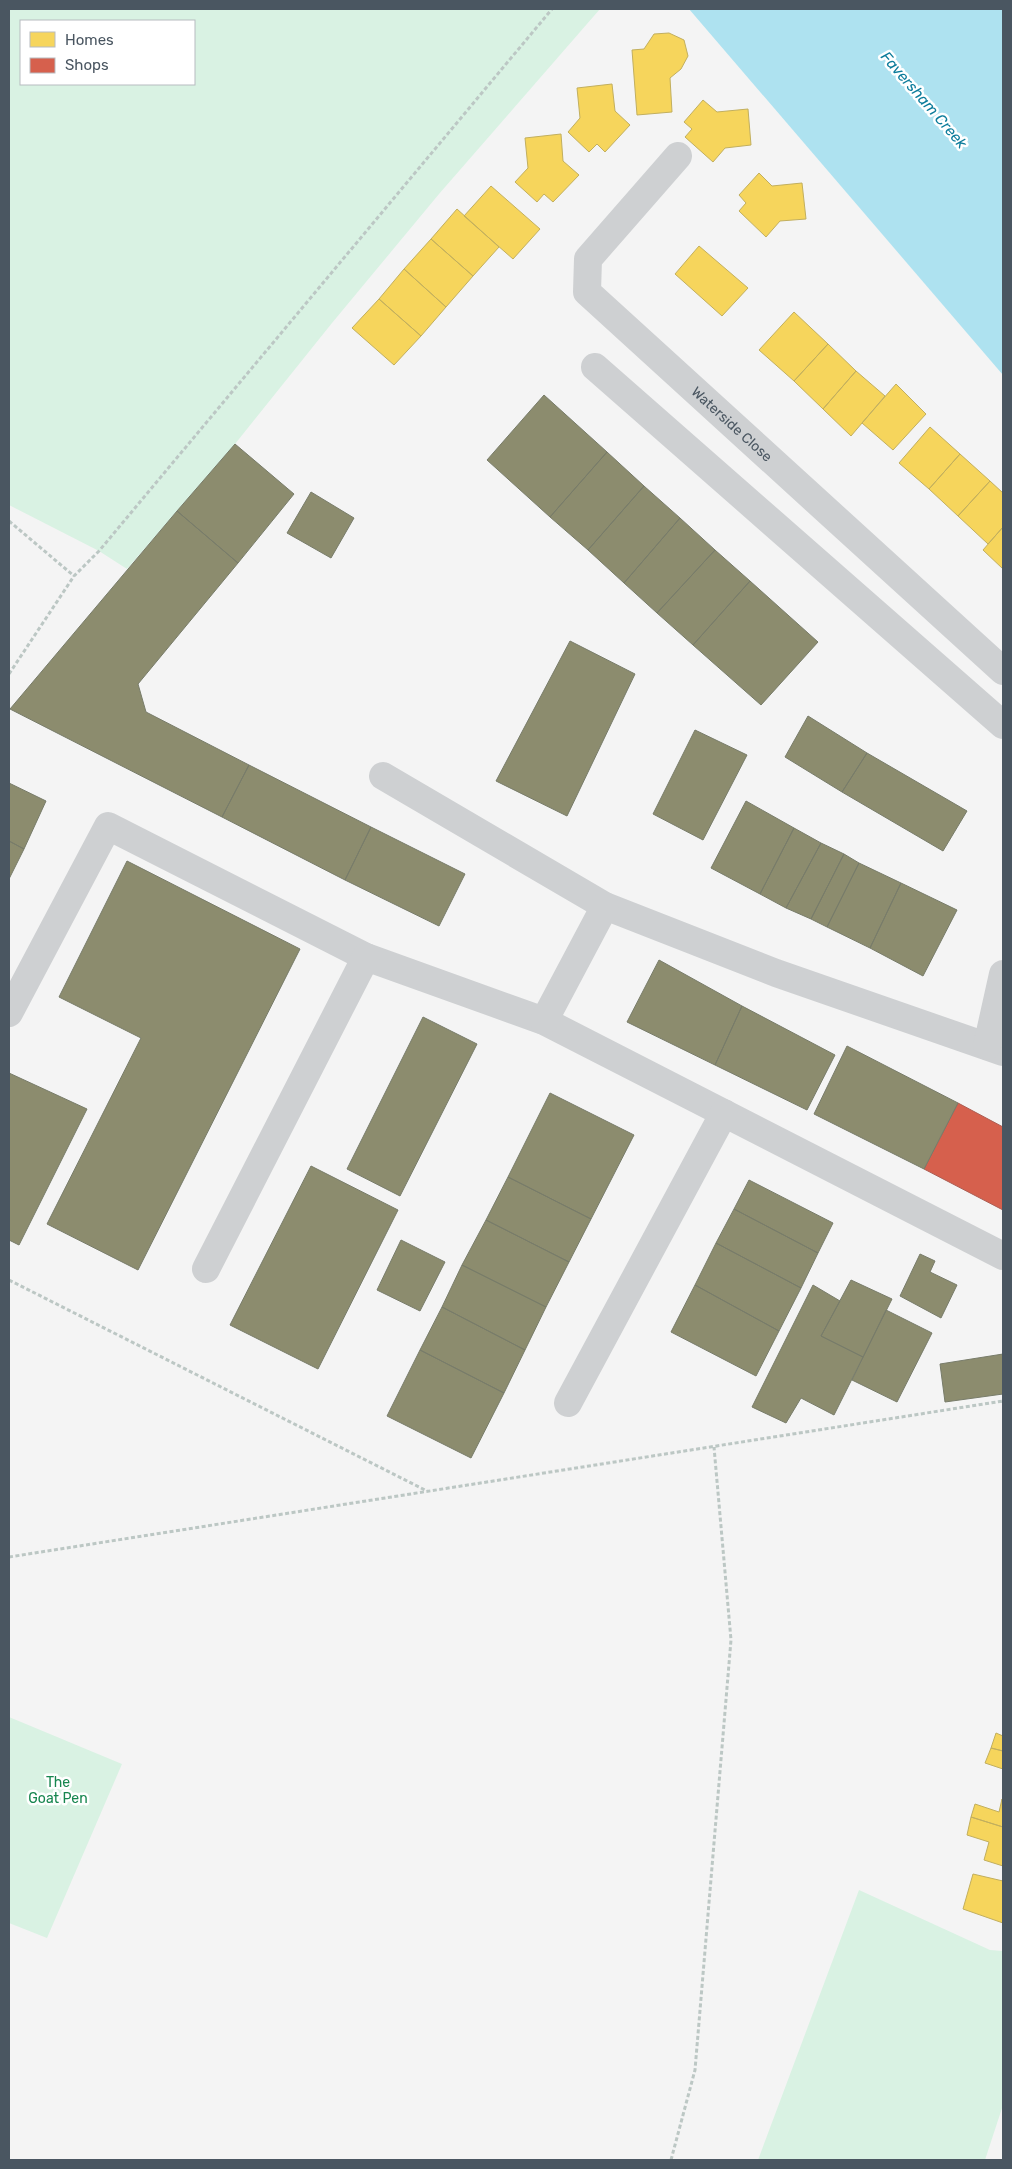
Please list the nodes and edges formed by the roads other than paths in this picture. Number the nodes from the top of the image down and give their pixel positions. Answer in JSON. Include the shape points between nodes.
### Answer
{"nodes":[{"id":1,"x":678,"y":156,"type":"dead end"},
{"id":2,"x":596,"y":368,"type":"dead end"},
{"id":3,"x":1003,"y":671,"type":"edge"},
{"id":4,"x":1003,"y":725,"type":"edge"},
{"id":5,"x":384,"y":776,"type":"dead end"},
{"id":6,"x":605,"y":906,"type":"junction"},
{"id":7,"x":366,"y":957,"type":"junction"},
{"id":8,"x":1003,"y":974,"type":"edge"},
{"id":9,"x":9,"y":1013,"type":"edge"},
{"id":10,"x":544,"y":1021,"type":"junction"},
{"id":11,"x":995,"y":1049,"type":"edge"},
{"id":12,"x":724,"y":1113,"type":"junction"},
{"id":13,"x":1003,"y":1256,"type":"edge"},
{"id":14,"x":206,"y":1269,"type":"dead end"},
{"id":15,"x":568,"y":1403,"type":"dead end"}],
"edges":[{"from":1,"to":3,"type":"street","name":"Waterside Close","via":[[588,259],[587,292]]},
{"from":2,"to":4,"type":"street"},
{"from":5,"to":6,"type":"street"},
{"from":6,"to":10,"type":"street"},
{"from":6,"to":11,"type":"street","via":[[776,972]]},
{"from":7,"to":9,"type":"street","via":[[108,826]]},
{"from":7,"to":10,"type":"street"},
{"from":7,"to":14,"type":"street"},
{"from":8,"to":11,"type":"street"},
{"from":10,"to":12,"type":"street"},
{"from":12,"to":13,"type":"street"},
{"from":12,"to":15,"type":"street"}]}
